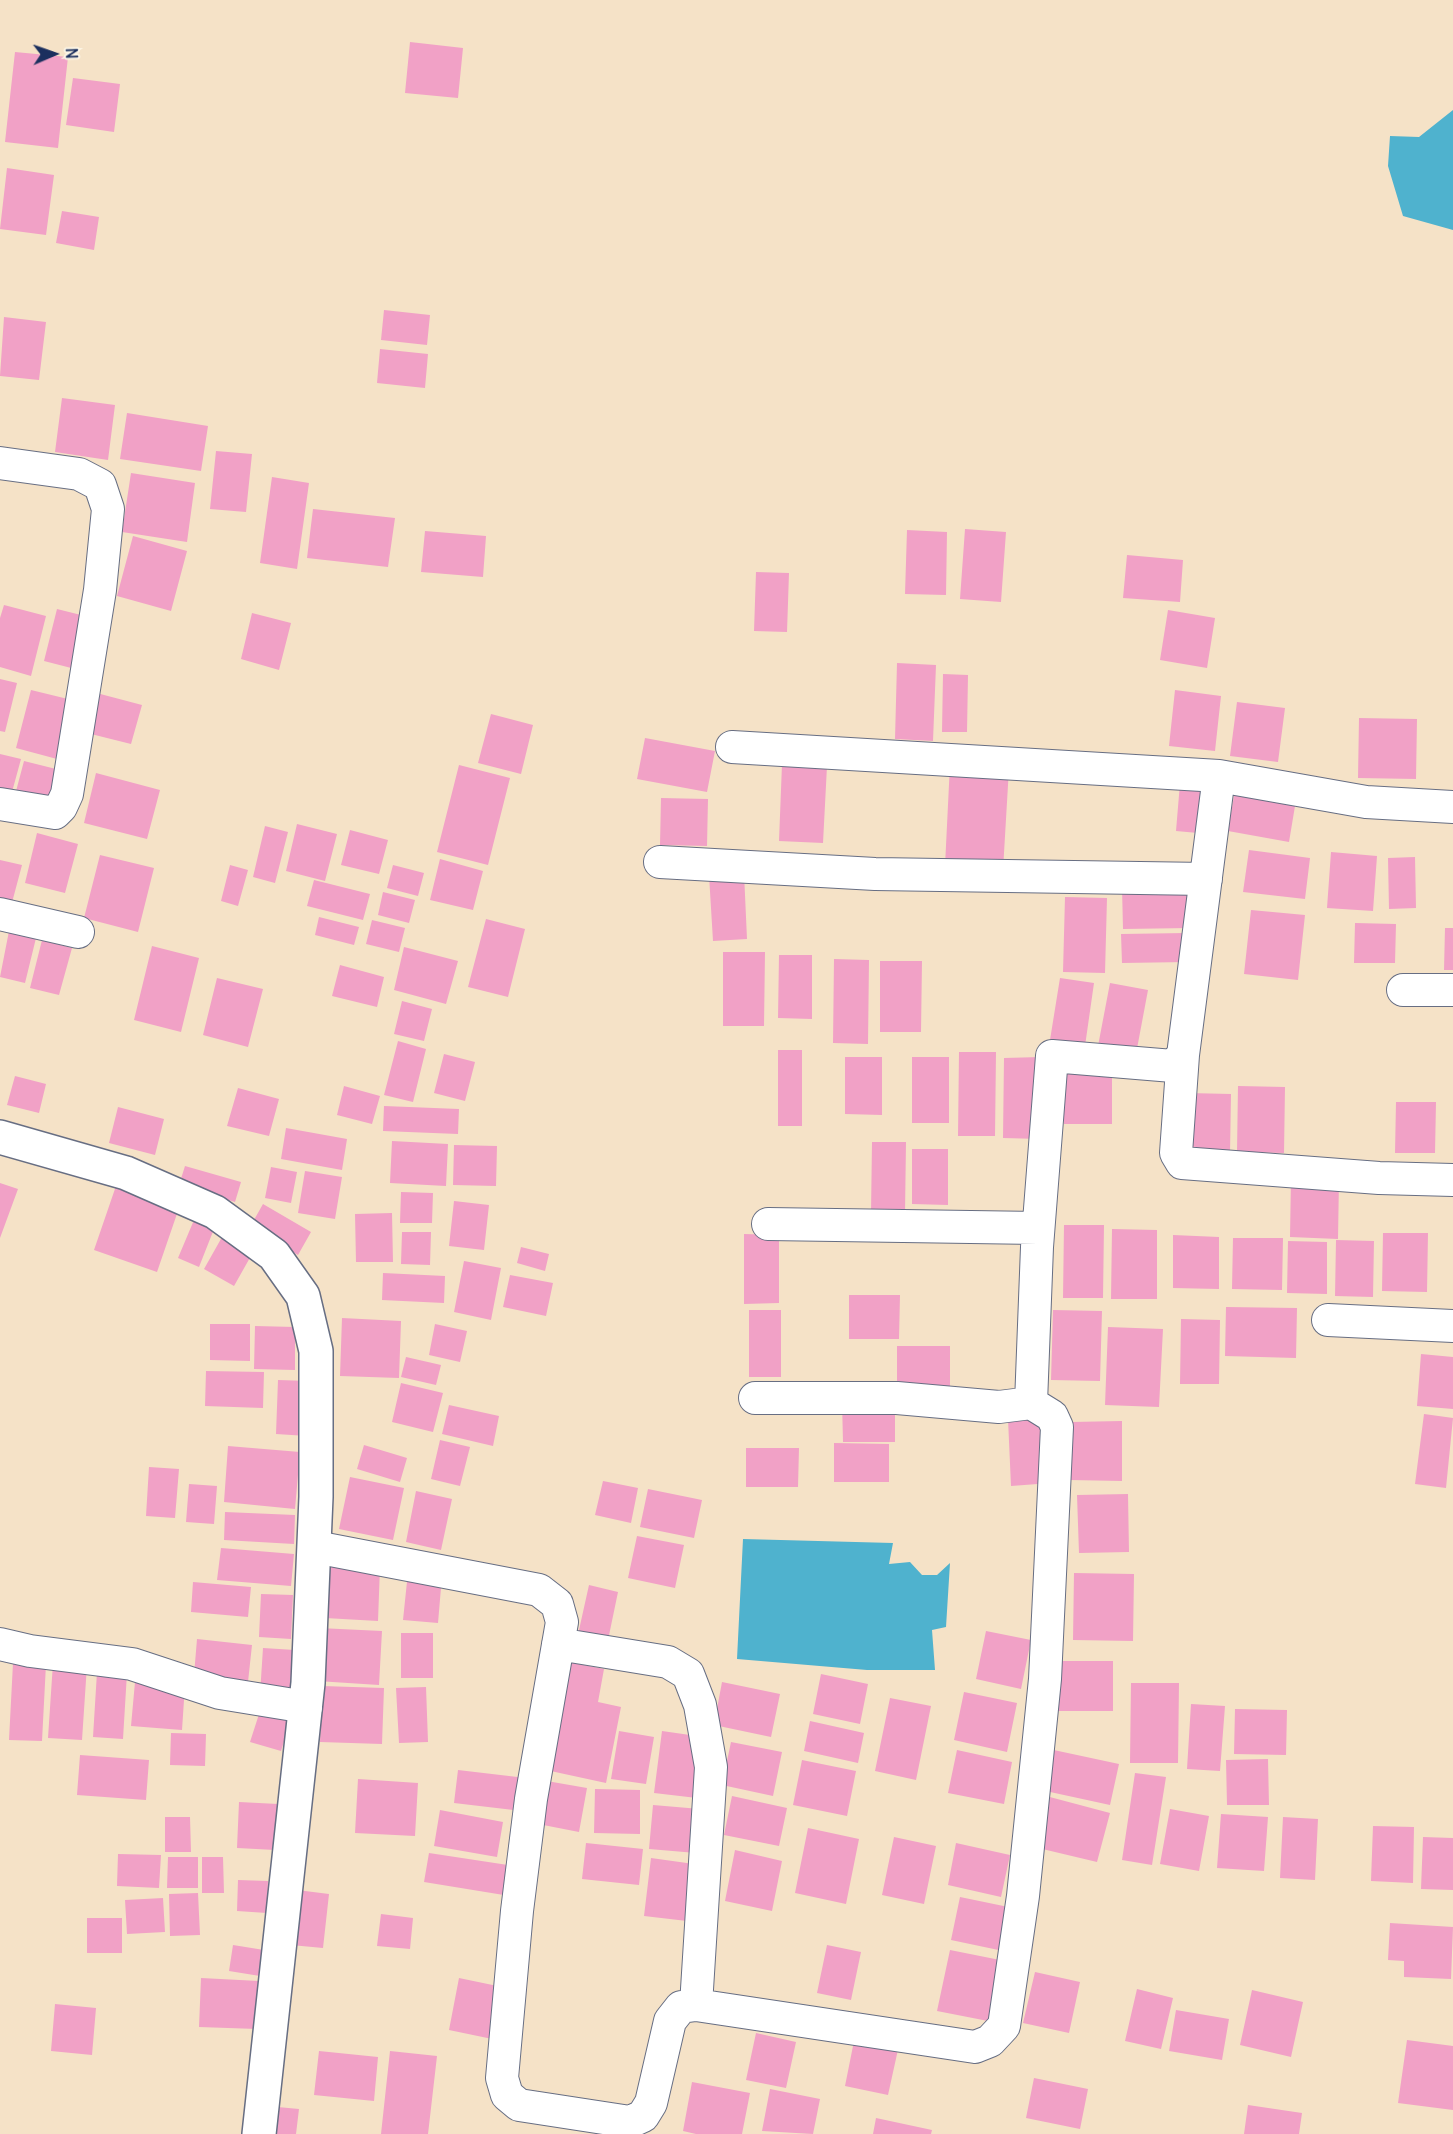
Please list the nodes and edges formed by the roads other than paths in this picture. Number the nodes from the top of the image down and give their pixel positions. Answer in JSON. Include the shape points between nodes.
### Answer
{"nodes":[{"id":1,"x":0,"y":463,"type":"edge"},
{"id":2,"x":732,"y":747,"type":"dead end"},
{"id":3,"x":1219,"y":776,"type":"junction"},
{"id":4,"x":0,"y":804,"type":"edge"},
{"id":5,"x":1453,"y":807,"type":"edge"},
{"id":6,"x":660,"y":862,"type":"dead end"},
{"id":7,"x":1206,"y":879,"type":"junction"},
{"id":8,"x":0,"y":914,"type":"edge"},
{"id":9,"x":78,"y":932,"type":"dead end"},
{"id":10,"x":1403,"y":990,"type":"dead end"},
{"id":11,"x":1453,"y":990,"type":"edge"},
{"id":12,"x":1183,"y":1055,"type":"junction"},
{"id":13,"x":0,"y":1137,"type":"edge"},
{"id":14,"x":1453,"y":1180,"type":"edge"},
{"id":15,"x":768,"y":1224,"type":"dead end"},
{"id":16,"x":1038,"y":1228,"type":"junction"},
{"id":17,"x":1328,"y":1320,"type":"dead end"},
{"id":18,"x":1453,"y":1326,"type":"edge"},
{"id":19,"x":755,"y":1398,"type":"dead end"},
{"id":20,"x":1031,"y":1403,"type":"junction"},
{"id":21,"x":315,"y":1547,"type":"junction"},
{"id":22,"x":0,"y":1644,"type":"edge"},
{"id":23,"x":558,"y":1644,"type":"junction"},
{"id":24,"x":306,"y":1707,"type":"junction"},
{"id":25,"x":696,"y":2005,"type":"junction"},
{"id":26,"x":259,"y":2134,"type":"edge"}],
"edges":[{"from":1,"to":4,"type":"street","via":[[79,474],[99,485],[108,509],[100,590],[67,794],[55,813]]},
{"from":2,"to":3,"type":"street"},
{"from":3,"to":5,"type":"street","via":[[1366,802]]},
{"from":3,"to":7,"type":"street"},
{"from":6,"to":7,"type":"street","via":[[875,874]]},
{"from":7,"to":12,"type":"street"},
{"from":8,"to":9,"type":"street"},
{"from":10,"to":11,"type":"street"},
{"from":12,"to":14,"type":"street","via":[[1176,1153],[1182,1163]]},
{"from":12,"to":16,"type":"street","via":[[1173,1066],[1052,1056]]},
{"from":13,"to":21,"type":"street","via":[[126,1173],[215,1212],[274,1255],[303,1296],[316,1351]]},
{"from":15,"to":16,"type":"street"},
{"from":16,"to":20,"type":"street"},
{"from":17,"to":18,"type":"street"},
{"from":19,"to":20,"type":"street","via":[[897,1398],[999,1407]]},
{"from":20,"to":25,"type":"street","via":[[1052,1416],[1057,1427],[1057,1452],[1045,1679],[1023,1896],[1004,2026],[990,2041],[975,2047]]},
{"from":21,"to":23,"type":"street","via":[[539,1590],[557,1604],[562,1622]]},
{"from":21,"to":24,"type":"street"},
{"from":22,"to":24,"type":"street","via":[[132,1664],[220,1693]]},
{"from":23,"to":25,"type":"street","via":[[668,1662],[688,1674],[700,1705],[711,1767]]},
{"from":23,"to":25,"type":"street","via":[[531,1799],[517,1911],[502,2078],[507,2095],[519,2105],[630,2122],[643,2116],[651,2103],[670,2021],[681,2007]]},
{"from":24,"to":26,"type":"street"}]}
